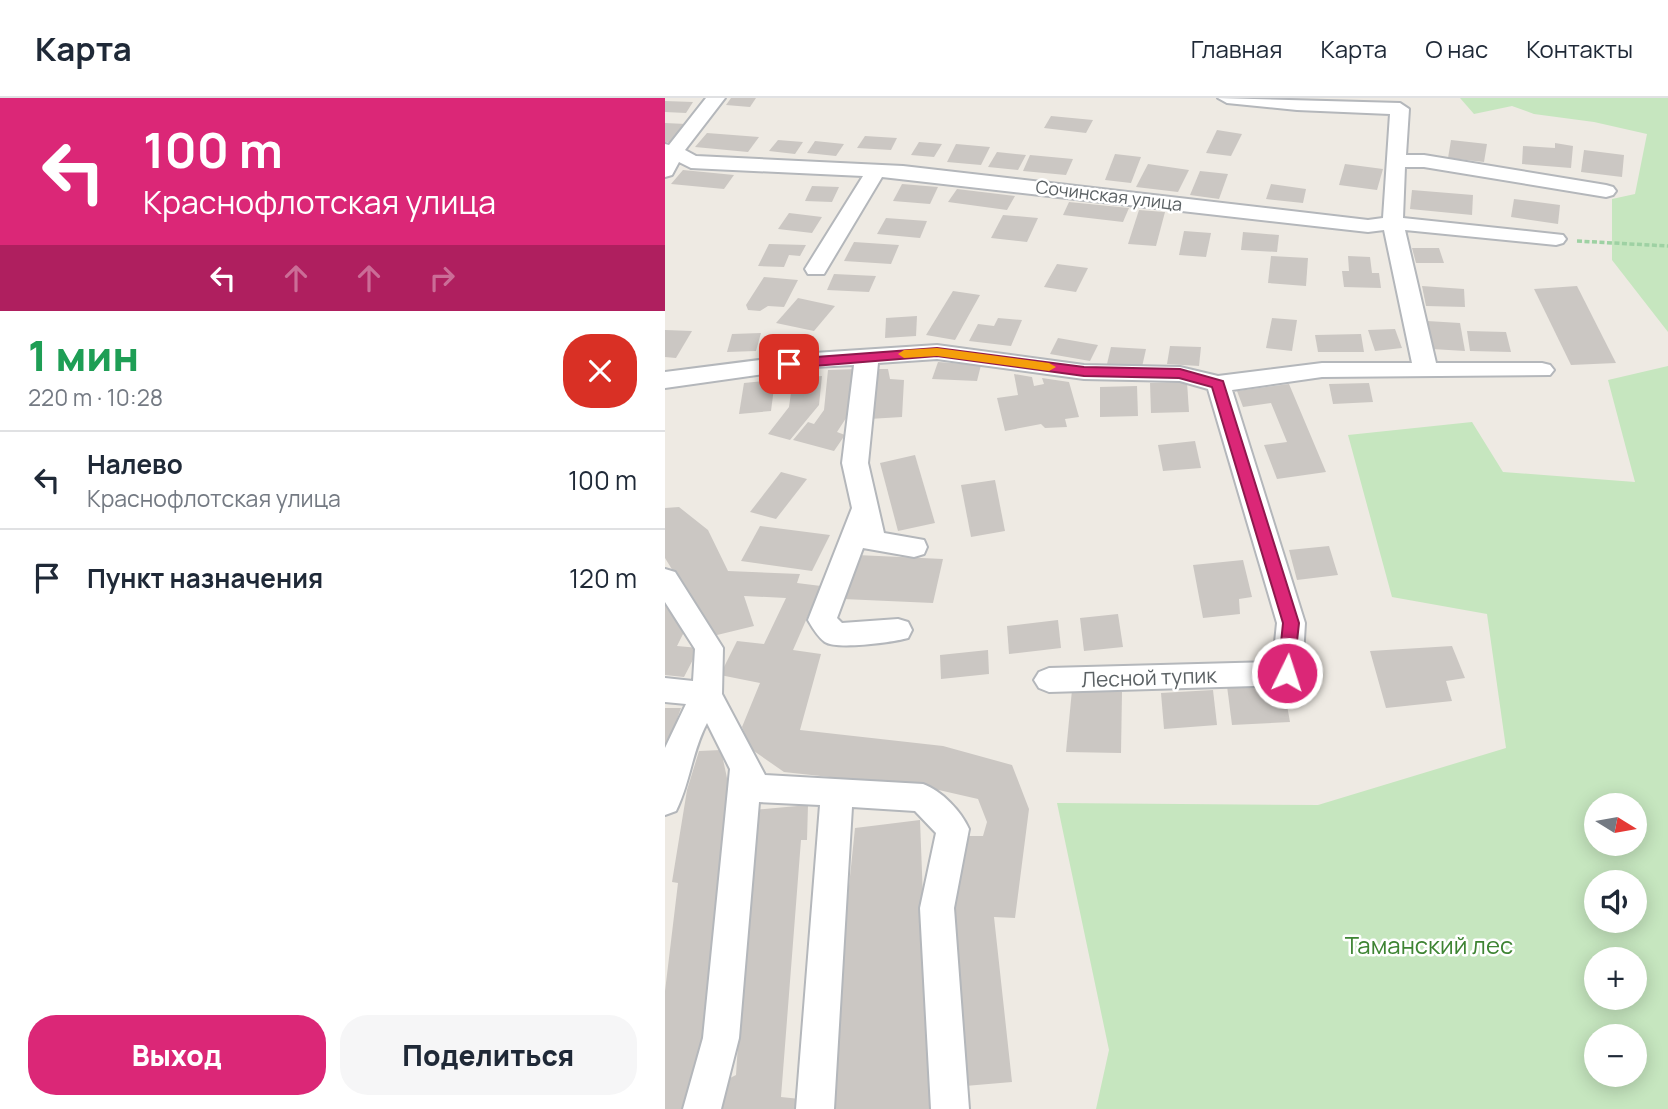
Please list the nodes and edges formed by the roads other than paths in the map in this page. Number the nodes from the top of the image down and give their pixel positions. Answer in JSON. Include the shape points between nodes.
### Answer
{"nodes":[{"id":1,"x":716,"y":98,"type":"edge"},
{"id":2,"x":1227,"y":98,"type":"edge"},
{"id":3,"x":670,"y":150,"type":"edge"},
{"id":4,"x":1396,"y":161,"type":"junction"},
{"id":5,"x":876,"y":170,"type":"junction"},
{"id":6,"x":665,"y":171,"type":"edge"},
{"id":7,"x":1606,"y":191,"type":"dead end"},
{"id":8,"x":1393,"y":223,"type":"junction"},
{"id":9,"x":1556,"y":239,"type":"road end"},
{"id":10,"x":816,"y":269,"type":"dead end"},
{"id":11,"x":867,"y":357,"type":"junction"},
{"id":12,"x":1426,"y":370,"type":"junction"},
{"id":13,"x":1542,"y":370,"type":"dead end"},
{"id":14,"x":665,"y":380,"type":"edge"},
{"id":15,"x":1218,"y":384,"type":"junction"},
{"id":16,"x":865,"y":507,"type":"junction"},
{"id":17,"x":914,"y":547,"type":"dead end"},
{"id":18,"x":666,"y":583,"type":"edge"},
{"id":19,"x":898,"y":630,"type":"dead end"},
{"id":20,"x":1049,"y":680,"type":"dead end"},
{"id":21,"x":665,"y":690,"type":"edge"},
{"id":22,"x":707,"y":694,"type":"junction"},
{"id":23,"x":746,"y":768,"type":"junction"},
{"id":24,"x":837,"y":793,"type":"junction"},
{"id":25,"x":665,"y":801,"type":"edge"},
{"id":26,"x":702,"y":1109,"type":"edge"},
{"id":27,"x":815,"y":1109,"type":"edge"},
{"id":28,"x":950,"y":1109,"type":"edge"}],
"edges":[{"from":1,"to":3,"type":"street"},
{"from":2,"to":4,"type":"street","via":[[1400,109]]},
{"from":3,"to":5,"type":"street","name":"Сочинская улица","via":[[691,162]]},
{"from":3,"to":6,"type":"street"},
{"from":4,"to":7,"type":"street"},
{"from":4,"to":8,"type":"street"},
{"from":5,"to":8,"type":"street","name":"Сочинская улица","via":[[1368,226]]},
{"from":5,"to":10,"type":"street"},
{"from":8,"to":9,"type":"street","name":"Сочинская улица"},
{"from":8,"to":12,"type":"street"},
{"from":11,"to":14,"type":"street"},
{"from":11,"to":15,"type":"street","via":[[937,352],[1084,372],[1180,374]]},
{"from":11,"to":16,"type":"street","via":[[855,463]]},
{"from":12,"to":13,"type":"street"},
{"from":12,"to":15,"type":"street","via":[[1322,370]]},
{"from":15,"to":20,"type":"street","name":"Лесной тупик","via":[[1291,623],[1287,673]]},
{"from":16,"to":17,"type":"street","via":[[872,541]]},
{"from":16,"to":19,"type":"street","via":[[822,620],[835,634]]},
{"from":18,"to":22,"type":"street","via":[[709,648]]},
{"from":21,"to":22,"type":"street"},
{"from":22,"to":23,"type":"street"},
{"from":22,"to":25,"type":"street","via":[[683,739]]},
{"from":23,"to":24,"type":"street","via":[[756,788]]},
{"from":23,"to":26,"type":"street","via":[[721,1038]]},
{"from":24,"to":27,"type":"street"},
{"from":24,"to":28,"type":"street","via":[[923,798],[953,829],[937,908]]}]}
